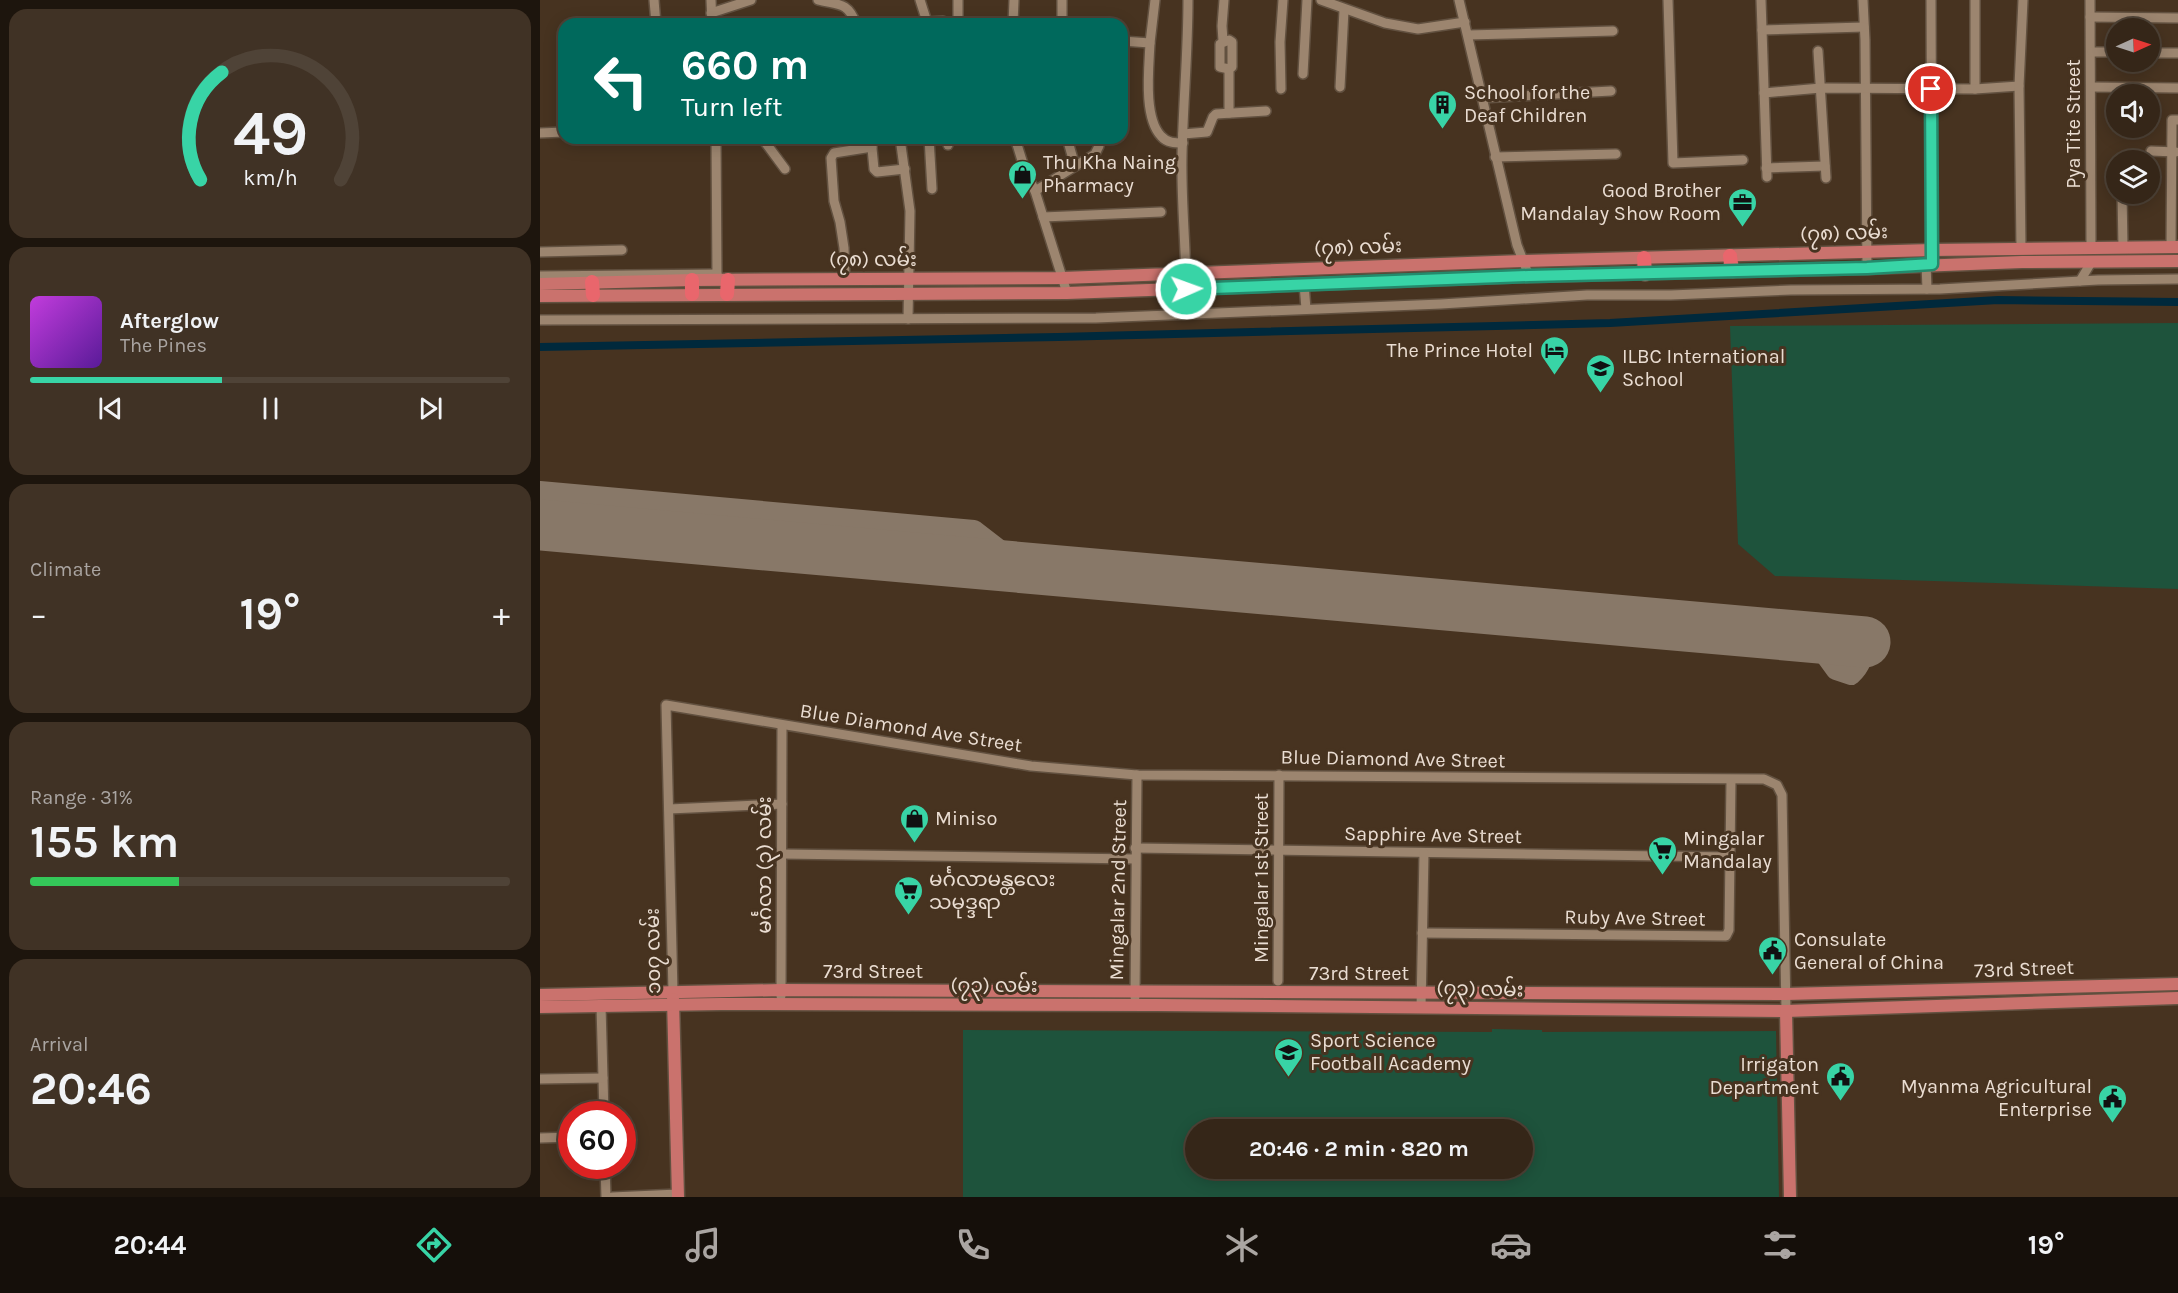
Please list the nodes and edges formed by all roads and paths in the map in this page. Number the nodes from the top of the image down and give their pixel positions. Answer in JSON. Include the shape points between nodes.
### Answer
{"nodes":[{"id":1,"x":654,"y":0,"type":"edge"},
{"id":2,"x":711,"y":0,"type":"edge"},
{"id":3,"x":751,"y":0,"type":"edge"},
{"id":4,"x":818,"y":0,"type":"edge"},
{"id":5,"x":920,"y":0,"type":"edge"},
{"id":6,"x":958,"y":0,"type":"edge"},
{"id":7,"x":1014,"y":0,"type":"edge"},
{"id":8,"x":1062,"y":0,"type":"edge"},
{"id":9,"x":1155,"y":0,"type":"edge"},
{"id":10,"x":1188,"y":0,"type":"edge"},
{"id":11,"x":1224,"y":0,"type":"edge"},
{"id":12,"x":1283,"y":0,"type":"edge"},
{"id":13,"x":1307,"y":0,"type":"edge"},
{"id":14,"x":1321,"y":0,"type":"edge"},
{"id":15,"x":1459,"y":0,"type":"edge"},
{"id":16,"x":1668,"y":0,"type":"edge"},
{"id":17,"x":1761,"y":0,"type":"edge"},
{"id":18,"x":1863,"y":0,"type":"edge"},
{"id":19,"x":1932,"y":0,"type":"edge"},
{"id":20,"x":1975,"y":0,"type":"edge"},
{"id":21,"x":2023,"y":0,"type":"edge"},
{"id":22,"x":2090,"y":0,"type":"edge"},
{"id":23,"x":1344,"y":10,"type":"junction"},
{"id":24,"x":711,"y":13,"type":"junction"},
{"id":25,"x":656,"y":18,"type":"edge"},
{"id":26,"x":711,"y":18,"type":"edge"},
{"id":27,"x":853,"y":18,"type":"edge"},
{"id":28,"x":926,"y":18,"type":"edge"},
{"id":29,"x":958,"y":18,"type":"edge"},
{"id":30,"x":1013,"y":18,"type":"edge"},
{"id":31,"x":1062,"y":18,"type":"edge"},
{"id":32,"x":2090,"y":18,"type":"junction"},
{"id":33,"x":2178,"y":18,"type":"edge"},
{"id":34,"x":1464,"y":22,"type":"junction"},
{"id":35,"x":1864,"y":27,"type":"junction"},
{"id":36,"x":1762,"y":30,"type":"junction"},
{"id":37,"x":1613,"y":31,"type":"dead end"},
{"id":38,"x":1468,"y":35,"type":"junction"},
{"id":39,"x":1128,"y":41,"type":"edge"},
{"id":40,"x":1150,"y":43,"type":"junction"},
{"id":41,"x":1818,"y":51,"type":"dead end"},
{"id":42,"x":2092,"y":52,"type":"junction"},
{"id":43,"x":2106,"y":52,"type":"edge"},
{"id":44,"x":2160,"y":53,"type":"edge"},
{"id":45,"x":2178,"y":53,"type":"edge"},
{"id":46,"x":1303,"y":74,"type":"dead end"},
{"id":47,"x":2019,"y":86,"type":"junction"},
{"id":48,"x":1340,"y":87,"type":"dead end"},
{"id":49,"x":1865,"y":87,"type":"junction"},
{"id":50,"x":2091,"y":87,"type":"junction"},
{"id":51,"x":1821,"y":88,"type":"junction"},
{"id":52,"x":2106,"y":88,"type":"edge"},
{"id":53,"x":2178,"y":88,"type":"edge"},
{"id":54,"x":1281,"y":89,"type":"dead end"},
{"id":55,"x":1931,"y":89,"type":"junction"},
{"id":56,"x":1975,"y":89,"type":"junction"},
{"id":57,"x":2160,"y":89,"type":"edge"},
{"id":58,"x":1611,"y":92,"type":"dead end"},
{"id":59,"x":1764,"y":93,"type":"junction"},
{"id":60,"x":1482,"y":98,"type":"junction"},
{"id":61,"x":1266,"y":111,"type":"dead end"},
{"id":62,"x":1229,"y":113,"type":"junction"},
{"id":63,"x":2178,"y":120,"type":"edge"},
{"id":64,"x":558,"y":132,"type":"edge"},
{"id":65,"x":540,"y":133,"type":"edge"},
{"id":66,"x":1183,"y":138,"type":"junction"},
{"id":67,"x":716,"y":144,"type":"edge"},
{"id":68,"x":767,"y":144,"type":"edge"},
{"id":69,"x":865,"y":144,"type":"edge"},
{"id":70,"x":872,"y":144,"type":"edge"},
{"id":71,"x":901,"y":144,"type":"edge"},
{"id":72,"x":929,"y":144,"type":"edge"},
{"id":73,"x":1017,"y":144,"type":"edge"},
{"id":74,"x":1069,"y":144,"type":"edge"},
{"id":75,"x":1099,"y":144,"type":"edge"},
{"id":76,"x":2160,"y":151,"type":"edge"},
{"id":77,"x":2175,"y":152,"type":"edge"},
{"id":78,"x":1616,"y":154,"type":"dead end"},
{"id":79,"x":1495,"y":157,"type":"junction"},
{"id":80,"x":1743,"y":160,"type":"dead end"},
{"id":81,"x":1075,"y":166,"type":"junction"},
{"id":82,"x":1825,"y":166,"type":"junction"},
{"id":83,"x":786,"y":169,"type":"dead end"},
{"id":84,"x":905,"y":169,"type":"junction"},
{"id":85,"x":1826,"y":178,"type":"dead end"},
{"id":86,"x":932,"y":189,"type":"dead end"},
{"id":87,"x":1035,"y":191,"type":"junction"},
{"id":88,"x":2122,"y":204,"type":"edge"},
{"id":89,"x":1161,"y":212,"type":"dead end"},
{"id":90,"x":1043,"y":217,"type":"junction"},
{"id":91,"x":2123,"y":247,"type":"junction"},
{"id":92,"x":2174,"y":247,"type":"edge"},
{"id":93,"x":2021,"y":248,"type":"junction"},
{"id":94,"x":2091,"y":248,"type":"junction"},
{"id":95,"x":622,"y":250,"type":"dead end"},
{"id":96,"x":1932,"y":250,"type":"junction"},
{"id":97,"x":540,"y":252,"type":"edge"},
{"id":98,"x":1866,"y":252,"type":"junction"},
{"id":99,"x":1730,"y":256,"type":"junction"},
{"id":100,"x":1644,"y":258,"type":"junction"},
{"id":101,"x":1522,"y":261,"type":"junction"},
{"id":102,"x":2092,"y":261,"type":"junction"},
{"id":103,"x":2178,"y":261,"type":"edge"},
{"id":104,"x":1929,"y":264,"type":"junction"},
{"id":105,"x":1867,"y":268,"type":"junction"},
{"id":106,"x":1732,"y":271,"type":"junction"},
{"id":107,"x":1186,"y":273,"type":"junction"},
{"id":108,"x":1645,"y":274,"type":"junction"},
{"id":109,"x":540,"y":276,"type":"edge"},
{"id":110,"x":1529,"y":276,"type":"junction"},
{"id":111,"x":720,"y":278,"type":"junction"},
{"id":112,"x":845,"y":278,"type":"junction"},
{"id":113,"x":909,"y":278,"type":"junction"},
{"id":114,"x":1062,"y":278,"type":"junction"},
{"id":115,"x":2178,"y":279,"type":"edge"},
{"id":116,"x":692,"y":280,"type":"junction"},
{"id":117,"x":2080,"y":281,"type":"junction"},
{"id":118,"x":540,"y":284,"type":"edge"},
{"id":119,"x":1304,"y":285,"type":"junction"},
{"id":120,"x":593,"y":289,"type":"junction"},
{"id":121,"x":1186,"y":289,"type":"junction"},
{"id":122,"x":1927,"y":289,"type":"junction"},
{"id":123,"x":909,"y":293,"type":"junction"},
{"id":124,"x":1067,"y":293,"type":"junction"},
{"id":125,"x":692,"y":294,"type":"junction"},
{"id":126,"x":728,"y":294,"type":"junction"},
{"id":127,"x":540,"y":296,"type":"edge"},
{"id":128,"x":1306,"y":309,"type":"junction"},
{"id":129,"x":908,"y":319,"type":"junction"},
{"id":130,"x":540,"y":320,"type":"edge"},
{"id":131,"x":666,"y":705,"type":"joint"},
{"id":132,"x":782,"y":726,"type":"junction"},
{"id":133,"x":1137,"y":775,"type":"junction"},
{"id":134,"x":1279,"y":775,"type":"junction"},
{"id":135,"x":1731,"y":780,"type":"junction"},
{"id":136,"x":782,"y":804,"type":"junction"},
{"id":137,"x":669,"y":809,"type":"junction"},
{"id":138,"x":1135,"y":848,"type":"junction"},
{"id":139,"x":1279,"y":850,"type":"junction"},
{"id":140,"x":1424,"y":853,"type":"junction"},
{"id":141,"x":782,"y":854,"type":"junction"},
{"id":142,"x":1730,"y":857,"type":"junction"},
{"id":143,"x":1135,"y":859,"type":"junction"},
{"id":144,"x":1422,"y":933,"type":"junction"},
{"id":145,"x":1278,"y":981,"type":"dead end"},
{"id":146,"x":2178,"y":984,"type":"edge"},
{"id":147,"x":781,"y":990,"type":"junction"},
{"id":148,"x":1135,"y":992,"type":"junction"},
{"id":149,"x":1421,"y":993,"type":"junction"},
{"id":150,"x":1786,"y":994,"type":"junction"},
{"id":151,"x":540,"y":995,"type":"edge"},
{"id":152,"x":1684,"y":995,"type":"junction"},
{"id":153,"x":673,"y":998,"type":"junction"},
{"id":154,"x":2178,"y":998,"type":"edge"},
{"id":155,"x":781,"y":1004,"type":"junction"},
{"id":156,"x":1134,"y":1005,"type":"junction"},
{"id":157,"x":601,"y":1006,"type":"junction"},
{"id":158,"x":540,"y":1007,"type":"edge"},
{"id":159,"x":1421,"y":1008,"type":"junction"},
{"id":160,"x":1684,"y":1011,"type":"junction"},
{"id":161,"x":1786,"y":1011,"type":"junction"},
{"id":162,"x":603,"y":1078,"type":"junction"},
{"id":163,"x":540,"y":1079,"type":"edge"},
{"id":164,"x":604,"y":1101,"type":"edge"},
{"id":165,"x":540,"y":1137,"type":"edge"},
{"id":166,"x":558,"y":1137,"type":"edge"},
{"id":167,"x":605,"y":1179,"type":"edge"},
{"id":168,"x":678,"y":1195,"type":"edge"},
{"id":169,"x":606,"y":1197,"type":"edge"},
{"id":170,"x":612,"y":1197,"type":"edge"},
{"id":171,"x":1790,"y":1197,"type":"edge"}],
"edges":[{"from":1,"to":25,"type":"street"},
{"from":2,"to":24,"type":"street"},
{"from":3,"to":24,"type":"street"},
{"from":4,"to":27,"type":"street","via":[[839,3]]},
{"from":5,"to":28,"type":"street"},
{"from":6,"to":29,"type":"street"},
{"from":7,"to":30,"type":"street"},
{"from":8,"to":31,"type":"street"},
{"from":9,"to":40,"type":"street"},
{"from":10,"to":66,"type":"street"},
{"from":11,"to":62,"type":"street","via":[[1223,41],[1232,42]]},
{"from":12,"to":54,"type":"street"},
{"from":13,"to":46,"type":"street"},
{"from":14,"to":23,"type":"street"},
{"from":15,"to":34,"type":"street"},
{"from":16,"to":80,"type":"street","via":[[1673,163]]},
{"from":17,"to":36,"type":"street"},
{"from":18,"to":35,"type":"street"},
{"from":19,"to":55,"type":"street"},
{"from":20,"to":56,"type":"street"},
{"from":21,"to":47,"type":"street"},
{"from":22,"to":32,"type":"street","name":"Pya Tite Street"},
{"from":23,"to":34,"type":"street","via":[[1418,29]]},
{"from":23,"to":48,"type":"street"},
{"from":24,"to":26,"type":"street"},
{"from":32,"to":33,"type":"street"},
{"from":32,"to":42,"type":"street","name":"Pya Tite Street"},
{"from":34,"to":38,"type":"street"},
{"from":35,"to":36,"type":"street"},
{"from":35,"to":49,"type":"street"},
{"from":36,"to":59,"type":"street"},
{"from":37,"to":38,"type":"street"},
{"from":38,"to":60,"type":"street"},
{"from":39,"to":40,"type":"street"},
{"from":40,"to":66,"type":"street","via":[[1148,85],[1155,128],[1171,142]]},
{"from":41,"to":51,"type":"street"},
{"from":42,"to":43,"type":"street"},
{"from":42,"to":50,"type":"street","name":"Pya Tite Street"},
{"from":44,"to":45,"type":"street"},
{"from":47,"to":56,"type":"street"},
{"from":47,"to":93,"type":"street"},
{"from":49,"to":51,"type":"street"},
{"from":49,"to":55,"type":"street"},
{"from":49,"to":98,"type":"street"},
{"from":50,"to":52,"type":"street"},
{"from":50,"to":94,"type":"street","name":"Pya Tite Street"},
{"from":51,"to":59,"type":"street"},
{"from":51,"to":82,"type":"street"},
{"from":53,"to":57,"type":"street"},
{"from":55,"to":56,"type":"street"},
{"from":55,"to":96,"type":"street"},
{"from":58,"to":60,"type":"street"},
{"from":59,"to":82,"type":"street","via":[[1767,173]]},
{"from":60,"to":79,"type":"street"},
{"from":61,"to":62,"type":"street"},
{"from":62,"to":66,"type":"street","via":[[1216,114],[1207,132]]},
{"from":63,"to":77,"type":"street","via":[[2172,120]]},
{"from":64,"to":65,"type":"street"},
{"from":66,"to":107,"type":"street"},
{"from":67,"to":111,"type":"street"},
{"from":68,"to":83,"type":"street"},
{"from":69,"to":112,"type":"street","via":[[834,153],[831,158]]},
{"from":70,"to":84,"type":"street","via":[[872,165],[877,172]]},
{"from":71,"to":84,"type":"street"},
{"from":72,"to":86,"type":"street"},
{"from":73,"to":87,"type":"street"},
{"from":74,"to":81,"type":"street"},
{"from":75,"to":81,"type":"street","via":[[1095,154]]},
{"from":76,"to":77,"type":"street"},
{"from":77,"to":92,"type":"street"},
{"from":78,"to":79,"type":"street"},
{"from":79,"to":101,"type":"street"},
{"from":81,"to":87,"type":"street"},
{"from":82,"to":85,"type":"street"},
{"from":84,"to":113,"type":"street","via":[[910,211]]},
{"from":87,"to":90,"type":"street"},
{"from":88,"to":91,"type":"street"},
{"from":89,"to":90,"type":"street"},
{"from":90,"to":114,"type":"street"},
{"from":91,"to":92,"type":"main road","name":"(၇၈) လမ်း"},
{"from":91,"to":94,"type":"main road","name":"(၇၈) လမ်း"},
{"from":93,"to":94,"type":"main road","name":"(၇၈) လမ်း"},
{"from":93,"to":96,"type":"main road","name":"(၇၈) လမ်း"},
{"from":95,"to":97,"type":"street"},
{"from":96,"to":98,"type":"main road","name":"(၇၈) လမ်း"},
{"from":96,"to":104,"type":"street"},
{"from":98,"to":99,"type":"main road","name":"(၇၈) လမ်း"},
{"from":98,"to":105,"type":"street"},
{"from":99,"to":100,"type":"main road","name":"(၇၈) လမ်း"},
{"from":99,"to":106,"type":"highway"},
{"from":100,"to":101,"type":"main road","name":"(၇၈) လမ်း"},
{"from":100,"to":108,"type":"highway"},
{"from":101,"to":107,"type":"main road","name":"(၇၈) လမ်း"},
{"from":101,"to":110,"type":"street"},
{"from":102,"to":103,"type":"main road","name":"(၇၈) လမ်း"},
{"from":102,"to":104,"type":"main road","name":"(၇၈) လမ်း"},
{"from":102,"to":117,"type":"street"},
{"from":104,"to":105,"type":"main road","name":"(၇၈) လမ်း"},
{"from":104,"to":122,"type":"street"},
{"from":105,"to":106,"type":"main road","name":"(၇၈) လမ်း"},
{"from":106,"to":108,"type":"main road","name":"(၇၈) လမ်း"},
{"from":107,"to":114,"type":"main road","name":"(၇၈) လမ်း"},
{"from":107,"to":121,"type":"street"},
{"from":108,"to":110,"type":"main road","name":"(၇၈) လမ်း"},
{"from":109,"to":111,"type":"street"},
{"from":110,"to":119,"type":"main road","name":"(၇၈) လမ်း"},
{"from":111,"to":112,"type":"main road","name":"(၇၈) လမ်း"},
{"from":111,"to":116,"type":"main road","name":"(၇၈) လမ်း"},
{"from":111,"to":126,"type":"highway"},
{"from":112,"to":113,"type":"main road","name":"(၇၈) လမ်း"},
{"from":113,"to":114,"type":"main road","name":"(၇၈) လမ်း"},
{"from":113,"to":123,"type":"street"},
{"from":114,"to":124,"type":"street"},
{"from":115,"to":117,"type":"street"},
{"from":116,"to":120,"type":"main road","name":"(၇၈) လမ်း"},
{"from":116,"to":125,"type":"highway"},
{"from":117,"to":122,"type":"street"},
{"from":118,"to":120,"type":"main road","name":"(၇၈) လမ်း"},
{"from":119,"to":121,"type":"main road","name":"(၇၈) လမ်း"},
{"from":119,"to":128,"type":"street"},
{"from":120,"to":125,"type":"main road","name":"(၇၈) လမ်း"},
{"from":120,"to":127,"type":"main road","name":"(၇၈) လမ်း"},
{"from":121,"to":124,"type":"main road","name":"(၇၈) လမ်း"},
{"from":122,"to":128,"type":"street","via":[[1587,295]]},
{"from":123,"to":124,"type":"main road","name":"(၇၈) လမ်း"},
{"from":123,"to":126,"type":"main road","name":"(၇၈) လမ်း"},
{"from":123,"to":129,"type":"street"},
{"from":125,"to":126,"type":"main road","name":"(၇၈) လမ်း"},
{"from":128,"to":129,"type":"street","via":[[1096,318]]},
{"from":129,"to":130,"type":"street"},
{"from":131,"to":132,"type":"street","name":"Blue Diamond Ave Street"},
{"from":131,"to":137,"type":"street","name":"၁၀၇ လမ်း"},
{"from":132,"to":133,"type":"street","name":"Blue Diamond Ave Street","via":[[1031,766]]},
{"from":132,"to":136,"type":"street","name":"မင်္ဂလာ (၃) လမ်း"},
{"from":133,"to":134,"type":"street","name":"Blue Diamond Ave Street"},
{"from":133,"to":138,"type":"street","name":"Mingalar 2nd Street"},
{"from":134,"to":135,"type":"street","name":"Blue Diamond Ave Street"},
{"from":134,"to":139,"type":"street","name":"Mingalar 1st Street"},
{"from":135,"to":142,"type":"street","name":"Ruby Ave Street"},
{"from":135,"to":150,"type":"street","name":"Blue Diamond Ave Street","via":[[1764,779],[1777,785],[1782,795]]},
{"from":136,"to":137,"type":"street"},
{"from":136,"to":141,"type":"street","name":"မင်္ဂလာ (၃) လမ်း"},
{"from":137,"to":153,"type":"street","name":"၁၀၇ လမ်း"},
{"from":138,"to":139,"type":"street","name":"Sapphire Ave Street"},
{"from":138,"to":143,"type":"street","name":"Mingalar 2nd Street"},
{"from":139,"to":140,"type":"street","name":"Sapphire Ave Street"},
{"from":139,"to":145,"type":"street","name":"Mingalar 1st Street"},
{"from":140,"to":142,"type":"street","name":"Sapphire Ave Street"},
{"from":140,"to":144,"type":"street"},
{"from":141,"to":143,"type":"street"},
{"from":141,"to":147,"type":"street","name":"မင်္ဂလာ (၃) လမ်း"},
{"from":142,"to":144,"type":"street","name":"Ruby Ave Street","via":[[1729,930],[1725,937]]},
{"from":143,"to":148,"type":"street","name":"Mingalar 2nd Street"},
{"from":144,"to":149,"type":"street"},
{"from":146,"to":150,"type":"main road","name":"73rd Street"},
{"from":147,"to":148,"type":"main road","name":"73rd Street"},
{"from":147,"to":153,"type":"main road","name":"73rd Street"},
{"from":147,"to":155,"type":"street","name":"မင်္ဂလာ (၃) လမ်း"},
{"from":148,"to":149,"type":"main road","name":"73rd Street"},
{"from":148,"to":156,"type":"street","name":"Mingalar 2nd Street"},
{"from":149,"to":152,"type":"main road","name":"73rd Street"},
{"from":149,"to":159,"type":"street"},
{"from":150,"to":152,"type":"main road","name":"73rd Street"},
{"from":150,"to":161,"type":"street","name":"Blue Diamond Ave Street"},
{"from":151,"to":153,"type":"main road","name":"73rd Street"},
{"from":152,"to":160,"type":"main road"},
{"from":153,"to":155,"type":"main road","name":"(၇၃) လမ်း"},
{"from":153,"to":157,"type":"main road","name":"73rd Street"},
{"from":153,"to":168,"type":"main road","name":"၁၀၇ လမ်း"},
{"from":154,"to":161,"type":"main road","name":"(၇၃) လမ်း"},
{"from":155,"to":156,"type":"main road","name":"(၇၃) လမ်း"},
{"from":156,"to":159,"type":"main road","name":"(၇၃) လမ်း"},
{"from":157,"to":158,"type":"main road","name":"73rd Street"},
{"from":157,"to":162,"type":"street"},
{"from":159,"to":160,"type":"main road","name":"(၇၃) လမ်း"},
{"from":160,"to":161,"type":"main road","name":"(၇၃) လမ်း"},
{"from":161,"to":171,"type":"main road"},
{"from":162,"to":163,"type":"street"},
{"from":162,"to":164,"type":"street"},
{"from":165,"to":166,"type":"street"},
{"from":167,"to":169,"type":"street"},
{"from":168,"to":170,"type":"street"}]}
